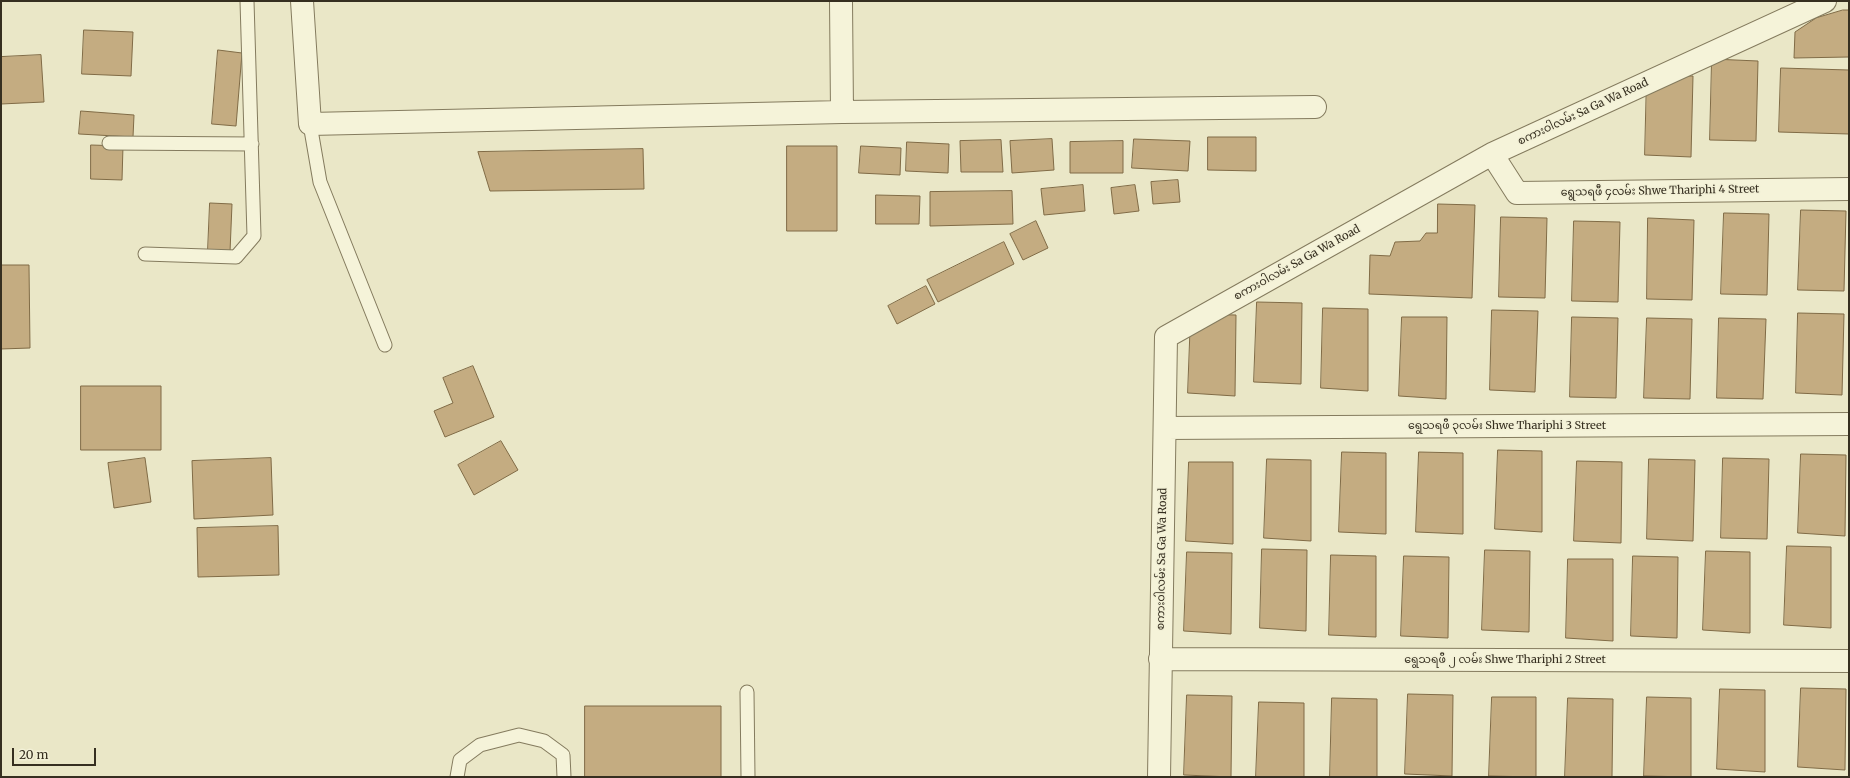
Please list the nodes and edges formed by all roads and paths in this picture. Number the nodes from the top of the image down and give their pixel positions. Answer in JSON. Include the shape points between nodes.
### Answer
{"nodes":[{"id":1,"x":247,"y":1,"type":"edge"},
{"id":2,"x":302,"y":1,"type":"edge"},
{"id":3,"x":841,"y":1,"type":"edge"},
{"id":4,"x":1825,"y":1,"type":"edge"},
{"id":5,"x":1315,"y":107,"type":"dead end"},
{"id":6,"x":842,"y":112,"type":"junction"},
{"id":7,"x":310,"y":124,"type":"junction"},
{"id":8,"x":109,"y":143,"type":"dead end"},
{"id":9,"x":252,"y":144,"type":"junction"},
{"id":10,"x":1492,"y":154,"type":"junction"},
{"id":11,"x":1849,"y":189,"type":"edge"},
{"id":12,"x":145,"y":254,"type":"dead end"},
{"id":13,"x":384,"y":345,"type":"dead end"},
{"id":14,"x":1849,"y":424,"type":"edge"},
{"id":15,"x":1165,"y":428,"type":"junction"},
{"id":16,"x":1160,"y":659,"type":"junction"},
{"id":17,"x":1849,"y":661,"type":"edge"},
{"id":18,"x":747,"y":692,"type":"dead end"},
{"id":19,"x":457,"y":777,"type":"edge"},
{"id":20,"x":564,"y":777,"type":"edge"},
{"id":21,"x":748,"y":777,"type":"edge"},
{"id":22,"x":1158,"y":777,"type":"edge"}],
"edges":[{"from":1,"to":9,"type":"lane"},
{"from":2,"to":7,"type":"street"},
{"from":3,"to":6,"type":"street"},
{"from":4,"to":10,"type":"street","name":"စကားဝါလမ်း Sa Ga Wa Road"},
{"from":5,"to":6,"type":"street"},
{"from":6,"to":7,"type":"street"},
{"from":7,"to":13,"type":"lane","via":[[320,182]]},
{"from":8,"to":9,"type":"lane"},
{"from":9,"to":12,"type":"lane","via":[[254,236],[247,246],[236,257]]},
{"from":10,"to":11,"type":"street","name":"ရွေသရဖီ ၄လမ်း Shwe Thariphi 4 Street","via":[[1517,193]]},
{"from":10,"to":15,"type":"street","name":"စကားဝါလမ်း Sa Ga Wa Road","via":[[1166,337]]},
{"from":14,"to":15,"type":"street","name":"ရွေသရဖီ ၃လမ်း Shwe Thariphi 3 Street"},
{"from":15,"to":16,"type":"street","name":"စကားဝါလမ်း Sa Ga Wa Road"},
{"from":16,"to":17,"type":"street","name":"ရွေသရဖီ ၂ လမ်း Shwe Thariphi 2 Street"},
{"from":16,"to":22,"type":"street","name":"စကားဝါလမ်း Sa Ga Wa Road"},
{"from":18,"to":21,"type":"lane"},
{"from":19,"to":20,"type":"lane","via":[[460,760],[480,745],[519,735],[544,741],[563,755]]}]}
